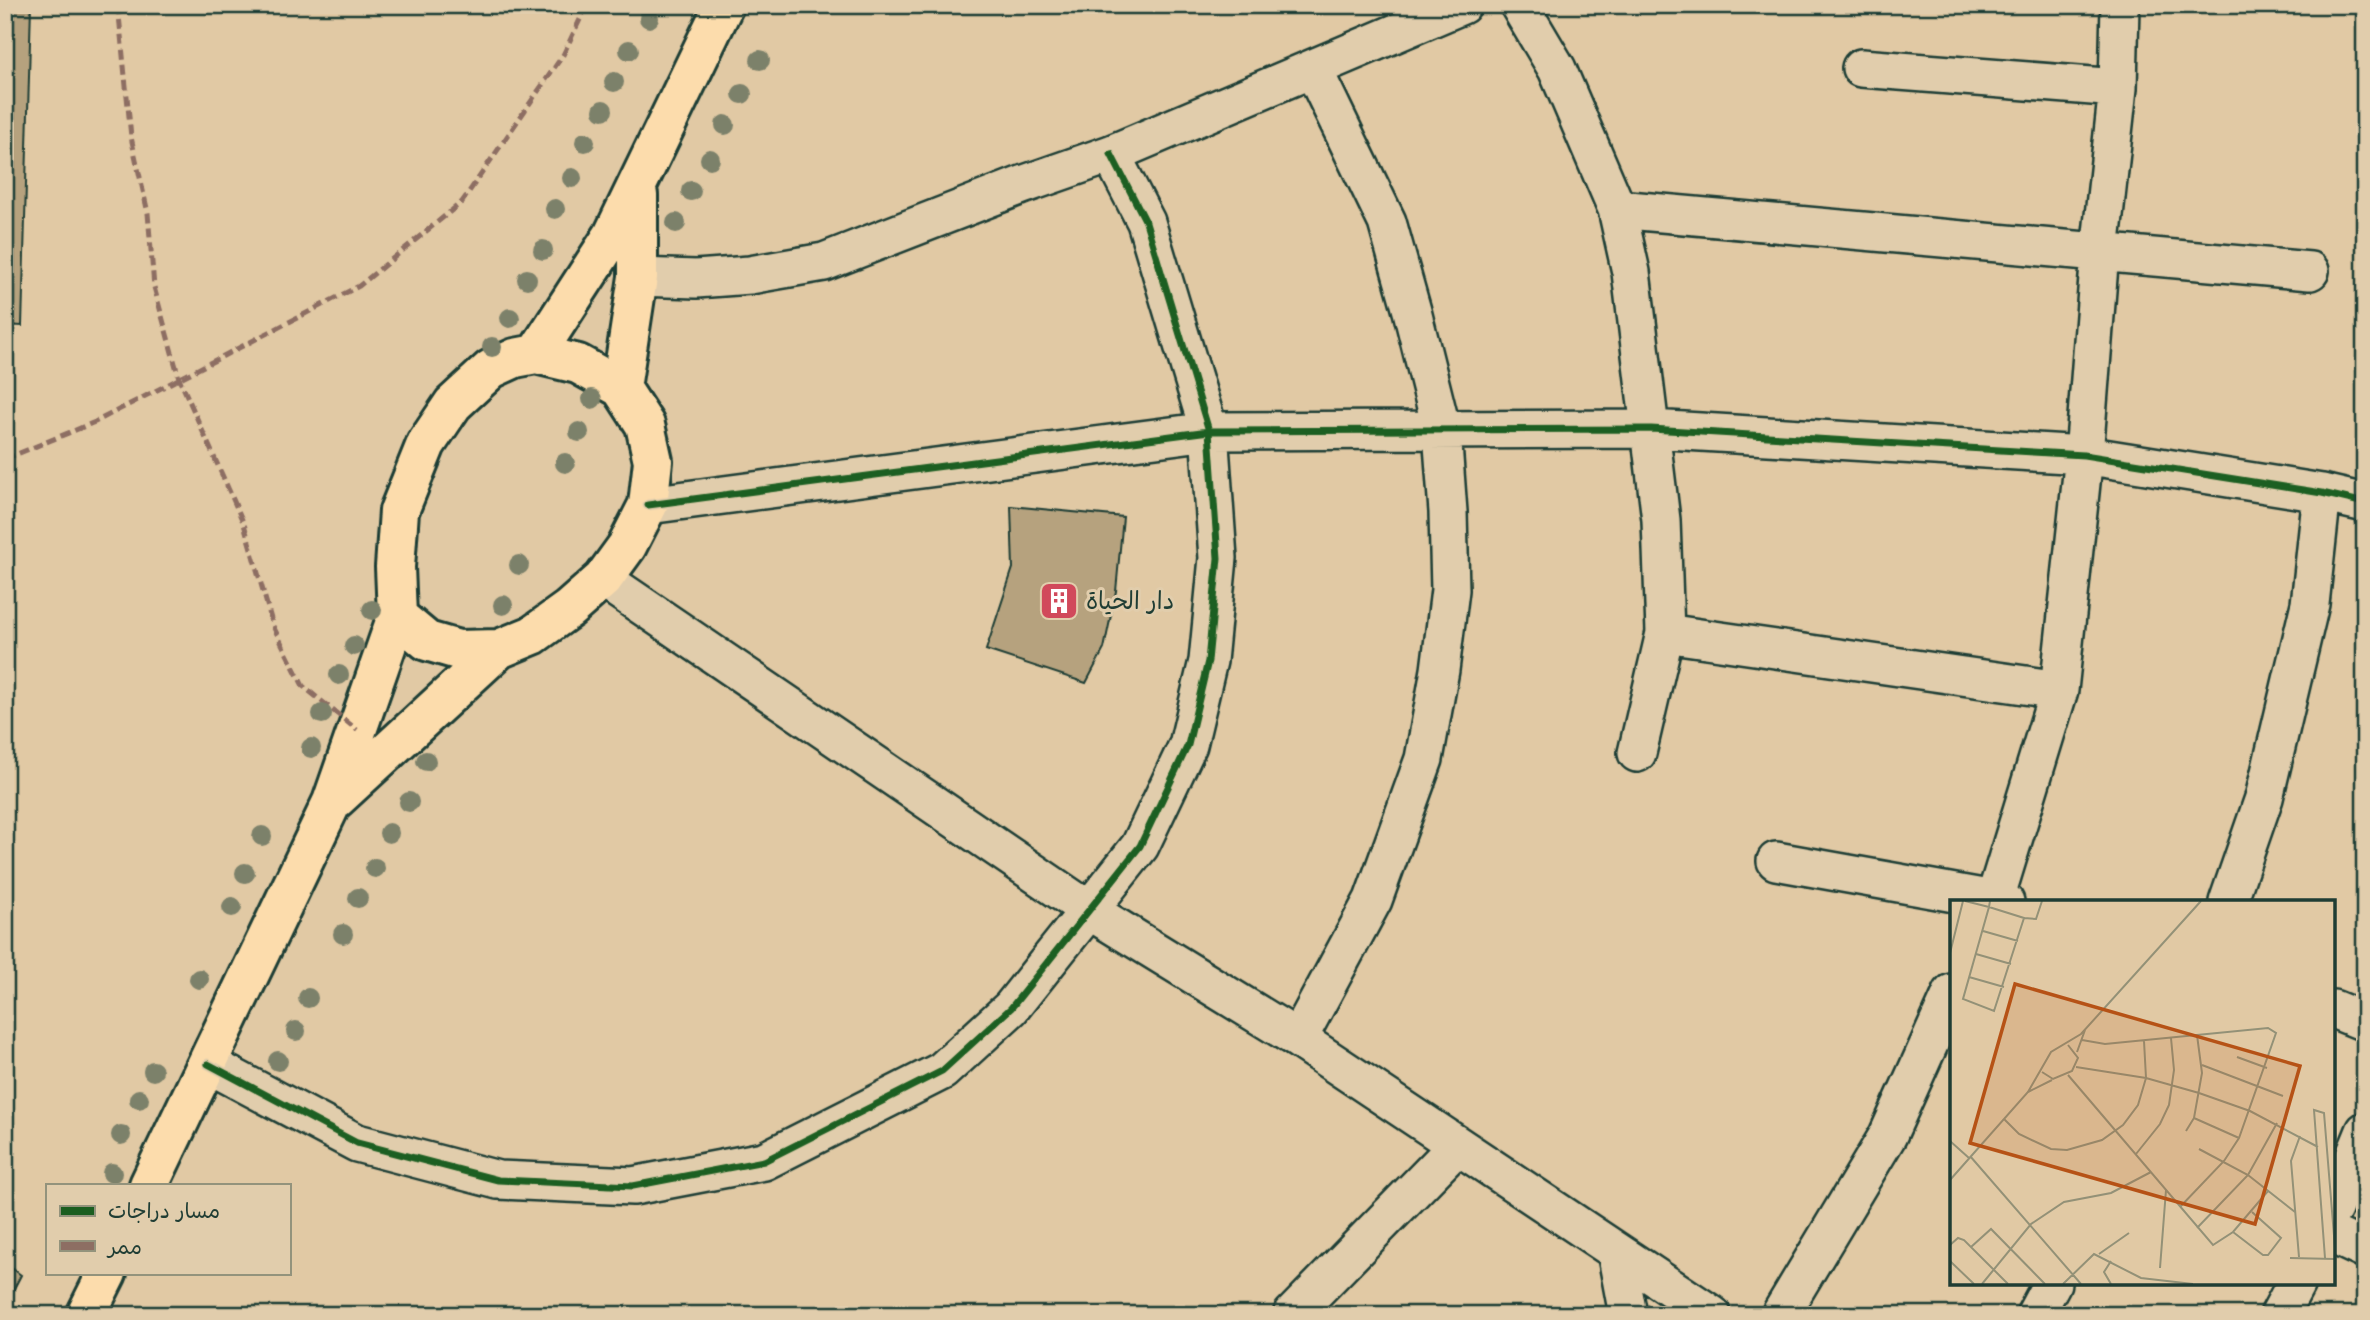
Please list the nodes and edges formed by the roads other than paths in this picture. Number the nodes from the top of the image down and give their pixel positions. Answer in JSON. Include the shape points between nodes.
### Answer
{"nodes":[{"id":1,"x":724,"y":5,"type":"edge"},
{"id":2,"x":1462,"y":5,"type":"edge"},
{"id":3,"x":1519,"y":5,"type":"edge"},
{"id":4,"x":2120,"y":5,"type":"edge"},
{"id":5,"x":1861,"y":68,"type":"dead end"},
{"id":6,"x":1313,"y":69,"type":"junction"},
{"id":7,"x":2118,"y":88,"type":"junction"},
{"id":8,"x":1111,"y":154,"type":"junction"},
{"id":9,"x":638,"y":182,"type":"junction"},
{"id":10,"x":1617,"y":209,"type":"junction"},
{"id":11,"x":2100,"y":252,"type":"junction"},
{"id":12,"x":2310,"y":271,"type":"dead end"},
{"id":13,"x":638,"y":277,"type":"junction"},
{"id":14,"x":536,"y":354,"type":"junction"},
{"id":15,"x":621,"y":387,"type":"junction"},
{"id":16,"x":1651,"y":429,"type":"junction"},
{"id":17,"x":1209,"y":431,"type":"junction"},
{"id":18,"x":1442,"y":431,"type":"junction"},
{"id":19,"x":2084,"y":455,"type":"junction"},
{"id":20,"x":2322,"y":493,"type":"junction"},
{"id":21,"x":2365,"y":503,"type":"edge"},
{"id":22,"x":648,"y":505,"type":"junction"},
{"id":23,"x":603,"y":579,"type":"junction"},
{"id":24,"x":397,"y":616,"type":"junction"},
{"id":25,"x":1665,"y":633,"type":"junction"},
{"id":26,"x":499,"y":649,"type":"junction"},
{"id":27,"x":2059,"y":690,"type":"junction"},
{"id":28,"x":1637,"y":753,"type":"dead end"},
{"id":29,"x":332,"y":803,"type":"junction"},
{"id":30,"x":1776,"y":861,"type":"dead end"},
{"id":31,"x":1992,"y":900,"type":"edge"},
{"id":32,"x":1998,"y":900,"type":"edge"},
{"id":33,"x":2229,"y":900,"type":"edge"},
{"id":34,"x":1090,"y":911,"type":"junction"},
{"id":35,"x":1950,"y":997,"type":"edge"},
{"id":36,"x":2335,"y":1010,"type":"edge"},
{"id":37,"x":2365,"y":1022,"type":"edge"},
{"id":38,"x":1298,"y":1039,"type":"junction"},
{"id":39,"x":208,"y":1064,"type":"junction"},
{"id":40,"x":2365,"y":1131,"type":"edge"},
{"id":41,"x":1457,"y":1146,"type":"junction"},
{"id":42,"x":149,"y":1184,"type":"edge"},
{"id":43,"x":2335,"y":1204,"type":"edge"},
{"id":44,"x":2335,"y":1236,"type":"edge"},
{"id":45,"x":2365,"y":1250,"type":"edge"},
{"id":46,"x":1616,"y":1251,"type":"junction"},
{"id":47,"x":106,"y":1274,"type":"edge"},
{"id":48,"x":2051,"y":1285,"type":"edge"},
{"id":49,"x":2295,"y":1285,"type":"edge"},
{"id":50,"x":86,"y":1315,"type":"edge"},
{"id":51,"x":1292,"y":1315,"type":"edge"},
{"id":52,"x":1628,"y":1315,"type":"edge"},
{"id":53,"x":1712,"y":1315,"type":"edge"},
{"id":54,"x":1780,"y":1315,"type":"edge"},
{"id":55,"x":2035,"y":1315,"type":"edge"},
{"id":56,"x":2279,"y":1315,"type":"edge"}],
"edges":[{"from":1,"to":9,"type":"main road"},
{"from":2,"to":6,"type":"street"},
{"from":3,"to":10,"type":"street","via":[[1557,69]]},
{"from":4,"to":7,"type":"street"},
{"from":5,"to":7,"type":"street"},
{"from":6,"to":8,"type":"street"},
{"from":6,"to":18,"type":"street","via":[[1387,222]]},
{"from":7,"to":11,"type":"street"},
{"from":8,"to":13,"type":"street","via":[[824,262],[750,275]]},
{"from":8,"to":17,"type":"street","via":[[1146,222]]},
{"from":9,"to":13,"type":"main road"},
{"from":9,"to":14,"type":"main road","via":[[613,235]]},
{"from":10,"to":11,"type":"street"},
{"from":10,"to":16,"type":"street","via":[[1631,272]]},
{"from":11,"to":12,"type":"street"},
{"from":11,"to":19,"type":"street"},
{"from":13,"to":15,"type":"main road"},
{"from":14,"to":15,"type":"main road","via":[[578,364]]},
{"from":14,"to":24,"type":"main road","via":[[491,369],[453,404],[426,444],[399,511]]},
{"from":15,"to":22,"type":"main road","via":[[645,425],[653,461]]},
{"from":16,"to":18,"type":"street"},
{"from":16,"to":19,"type":"street"},
{"from":16,"to":25,"type":"street","via":[[1661,520]]},
{"from":17,"to":18,"type":"street"},
{"from":17,"to":22,"type":"street"},
{"from":17,"to":34,"type":"street","via":[[1218,558],[1208,662],[1188,745],[1140,846]]},
{"from":18,"to":38,"type":"street","via":[[1450,590],[1424,759],[1373,900]]},
{"from":19,"to":20,"type":"street"},
{"from":19,"to":27,"type":"street"},
{"from":20,"to":21,"type":"street"},
{"from":20,"to":33,"type":"street","via":[[2310,604],[2264,798]]},
{"from":22,"to":23,"type":"main road"},
{"from":23,"to":26,"type":"main road","via":[[533,635]]},
{"from":23,"to":34,"type":"street"},
{"from":24,"to":26,"type":"main road","via":[[427,642],[458,650]]},
{"from":24,"to":29,"type":"main road"},
{"from":25,"to":27,"type":"street"},
{"from":25,"to":28,"type":"street"},
{"from":26,"to":29,"type":"main road"},
{"from":27,"to":32,"type":"street"},
{"from":29,"to":39,"type":"main road"},
{"from":30,"to":31,"type":"street"},
{"from":34,"to":38,"type":"street"},
{"from":34,"to":39,"type":"street","via":[[1011,1009],[942,1071],[764,1161],[633,1186],[498,1180],[357,1143]]},
{"from":35,"to":54,"type":"street","via":[[1888,1135]]},
{"from":36,"to":37,"type":"street"},
{"from":38,"to":41,"type":"street"},
{"from":39,"to":42,"type":"main road"},
{"from":40,"to":43,"type":"street"},
{"from":41,"to":46,"type":"street"},
{"from":41,"to":51,"type":"street"},
{"from":44,"to":45,"type":"street"},
{"from":46,"to":52,"type":"street"},
{"from":46,"to":53,"type":"street"},
{"from":47,"to":50,"type":"main road"},
{"from":48,"to":55,"type":"street"},
{"from":49,"to":56,"type":"street"}]}
